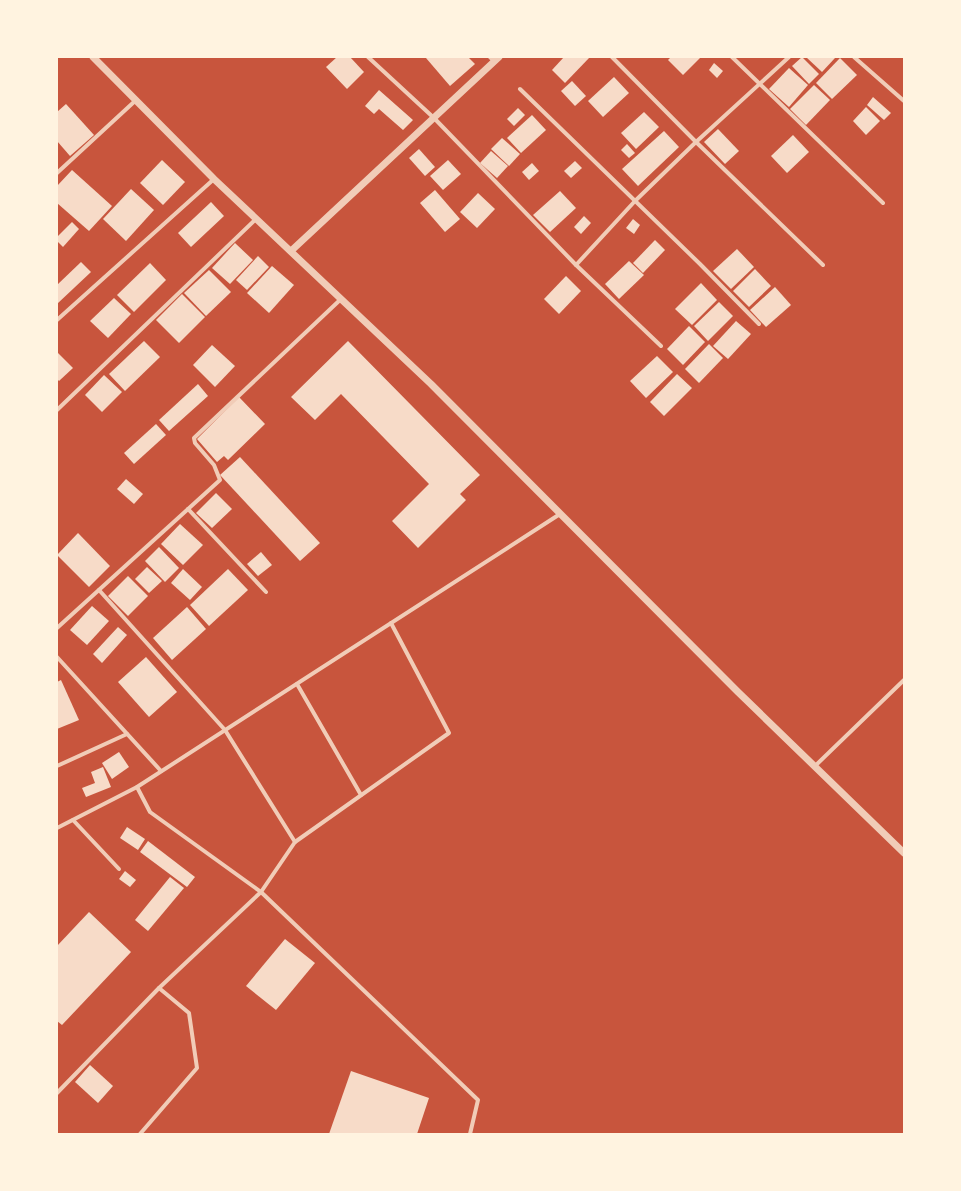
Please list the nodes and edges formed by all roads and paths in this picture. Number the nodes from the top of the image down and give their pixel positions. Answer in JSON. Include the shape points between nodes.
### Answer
{"nodes":[{"id":1,"x":92,"y":57,"type":"edge"},
{"id":2,"x":368,"y":57,"type":"edge"},
{"id":3,"x":612,"y":57,"type":"edge"},
{"id":4,"x":732,"y":57,"type":"edge"},
{"id":5,"x":789,"y":57,"type":"edge"},
{"id":6,"x":854,"y":57,"type":"edge"},
{"id":7,"x":494,"y":58,"type":"edge"},
{"id":8,"x":760,"y":84,"type":"junction"},
{"id":9,"x":520,"y":89,"type":"dead end"},
{"id":10,"x":135,"y":101,"type":"junction"},
{"id":11,"x":904,"y":101,"type":"edge"},
{"id":12,"x":434,"y":118,"type":"junction"},
{"id":13,"x":696,"y":142,"type":"junction"},
{"id":14,"x":57,"y":172,"type":"edge"},
{"id":15,"x":214,"y":179,"type":"junction"},
{"id":16,"x":635,"y":201,"type":"junction"},
{"id":17,"x":883,"y":203,"type":"dead end"},
{"id":18,"x":256,"y":219,"type":"junction"},
{"id":19,"x":291,"y":251,"type":"junction"},
{"id":20,"x":576,"y":265,"type":"junction"},
{"id":21,"x":823,"y":265,"type":"dead end"},
{"id":22,"x":341,"y":299,"type":"junction"},
{"id":23,"x":57,"y":320,"type":"edge"},
{"id":24,"x":759,"y":324,"type":"dead end"},
{"id":25,"x":661,"y":346,"type":"dead end"},
{"id":26,"x":57,"y":410,"type":"edge"},
{"id":27,"x":188,"y":509,"type":"junction"},
{"id":28,"x":560,"y":514,"type":"junction"},
{"id":29,"x":99,"y":590,"type":"junction"},
{"id":30,"x":266,"y":592,"type":"dead end"},
{"id":31,"x":391,"y":623,"type":"junction"},
{"id":32,"x":57,"y":628,"type":"edge"},
{"id":33,"x":57,"y":656,"type":"edge"},
{"id":34,"x":904,"y":680,"type":"edge"},
{"id":35,"x":297,"y":684,"type":"junction"},
{"id":36,"x":225,"y":730,"type":"junction"},
{"id":37,"x":127,"y":734,"type":"junction"},
{"id":38,"x":57,"y":766,"type":"edge"},
{"id":39,"x":815,"y":766,"type":"junction"},
{"id":40,"x":161,"y":771,"type":"junction"},
{"id":41,"x":137,"y":787,"type":"junction"},
{"id":42,"x":361,"y":795,"type":"junction"},
{"id":43,"x":73,"y":820,"type":"junction"},
{"id":44,"x":57,"y":828,"type":"edge"},
{"id":45,"x":295,"y":842,"type":"junction"},
{"id":46,"x":904,"y":853,"type":"edge"},
{"id":47,"x":119,"y":869,"type":"dead end"},
{"id":48,"x":261,"y":892,"type":"junction"},
{"id":49,"x":159,"y":988,"type":"junction"},
{"id":50,"x":57,"y":1094,"type":"edge"},
{"id":51,"x":140,"y":1134,"type":"edge"},
{"id":52,"x":470,"y":1134,"type":"edge"}],
"edges":[{"from":1,"to":10,"type":"street"},
{"from":2,"to":12,"type":"street"},
{"from":3,"to":13,"type":"street"},
{"from":4,"to":8,"type":"street"},
{"from":5,"to":8,"type":"street"},
{"from":6,"to":11,"type":"street"},
{"from":7,"to":12,"type":"street"},
{"from":8,"to":13,"type":"street"},
{"from":8,"to":17,"type":"street"},
{"from":9,"to":16,"type":"street"},
{"from":10,"to":14,"type":"street"},
{"from":10,"to":15,"type":"street"},
{"from":12,"to":19,"type":"street"},
{"from":12,"to":20,"type":"street"},
{"from":13,"to":16,"type":"street"},
{"from":13,"to":21,"type":"street"},
{"from":15,"to":18,"type":"street"},
{"from":15,"to":23,"type":"street"},
{"from":16,"to":20,"type":"street"},
{"from":16,"to":24,"type":"street"},
{"from":18,"to":19,"type":"street"},
{"from":18,"to":26,"type":"street"},
{"from":19,"to":22,"type":"street"},
{"from":20,"to":25,"type":"street"},
{"from":22,"to":27,"type":"street","via":[[194,438],[195,443],[214,466],[220,480]]},
{"from":22,"to":28,"type":"street","via":[[431,384]]},
{"from":27,"to":29,"type":"street"},
{"from":27,"to":30,"type":"street"},
{"from":28,"to":31,"type":"street"},
{"from":28,"to":39,"type":"street"},
{"from":29,"to":32,"type":"street"},
{"from":29,"to":36,"type":"street"},
{"from":31,"to":35,"type":"street"},
{"from":31,"to":42,"type":"street","via":[[449,733]]},
{"from":33,"to":37,"type":"street"},
{"from":34,"to":39,"type":"street"},
{"from":35,"to":36,"type":"street"},
{"from":35,"to":42,"type":"street"},
{"from":36,"to":40,"type":"street"},
{"from":36,"to":45,"type":"street"},
{"from":37,"to":38,"type":"street"},
{"from":37,"to":40,"type":"street"},
{"from":39,"to":46,"type":"street"},
{"from":40,"to":41,"type":"street"},
{"from":41,"to":43,"type":"street"},
{"from":41,"to":48,"type":"street","via":[[150,812]]},
{"from":42,"to":45,"type":"street"},
{"from":43,"to":44,"type":"street"},
{"from":43,"to":47,"type":"street"},
{"from":45,"to":48,"type":"street"},
{"from":48,"to":49,"type":"street"},
{"from":48,"to":52,"type":"street","via":[[478,1100]]},
{"from":49,"to":50,"type":"street"},
{"from":49,"to":51,"type":"street","via":[[189,1014],[197,1068]]}]}
